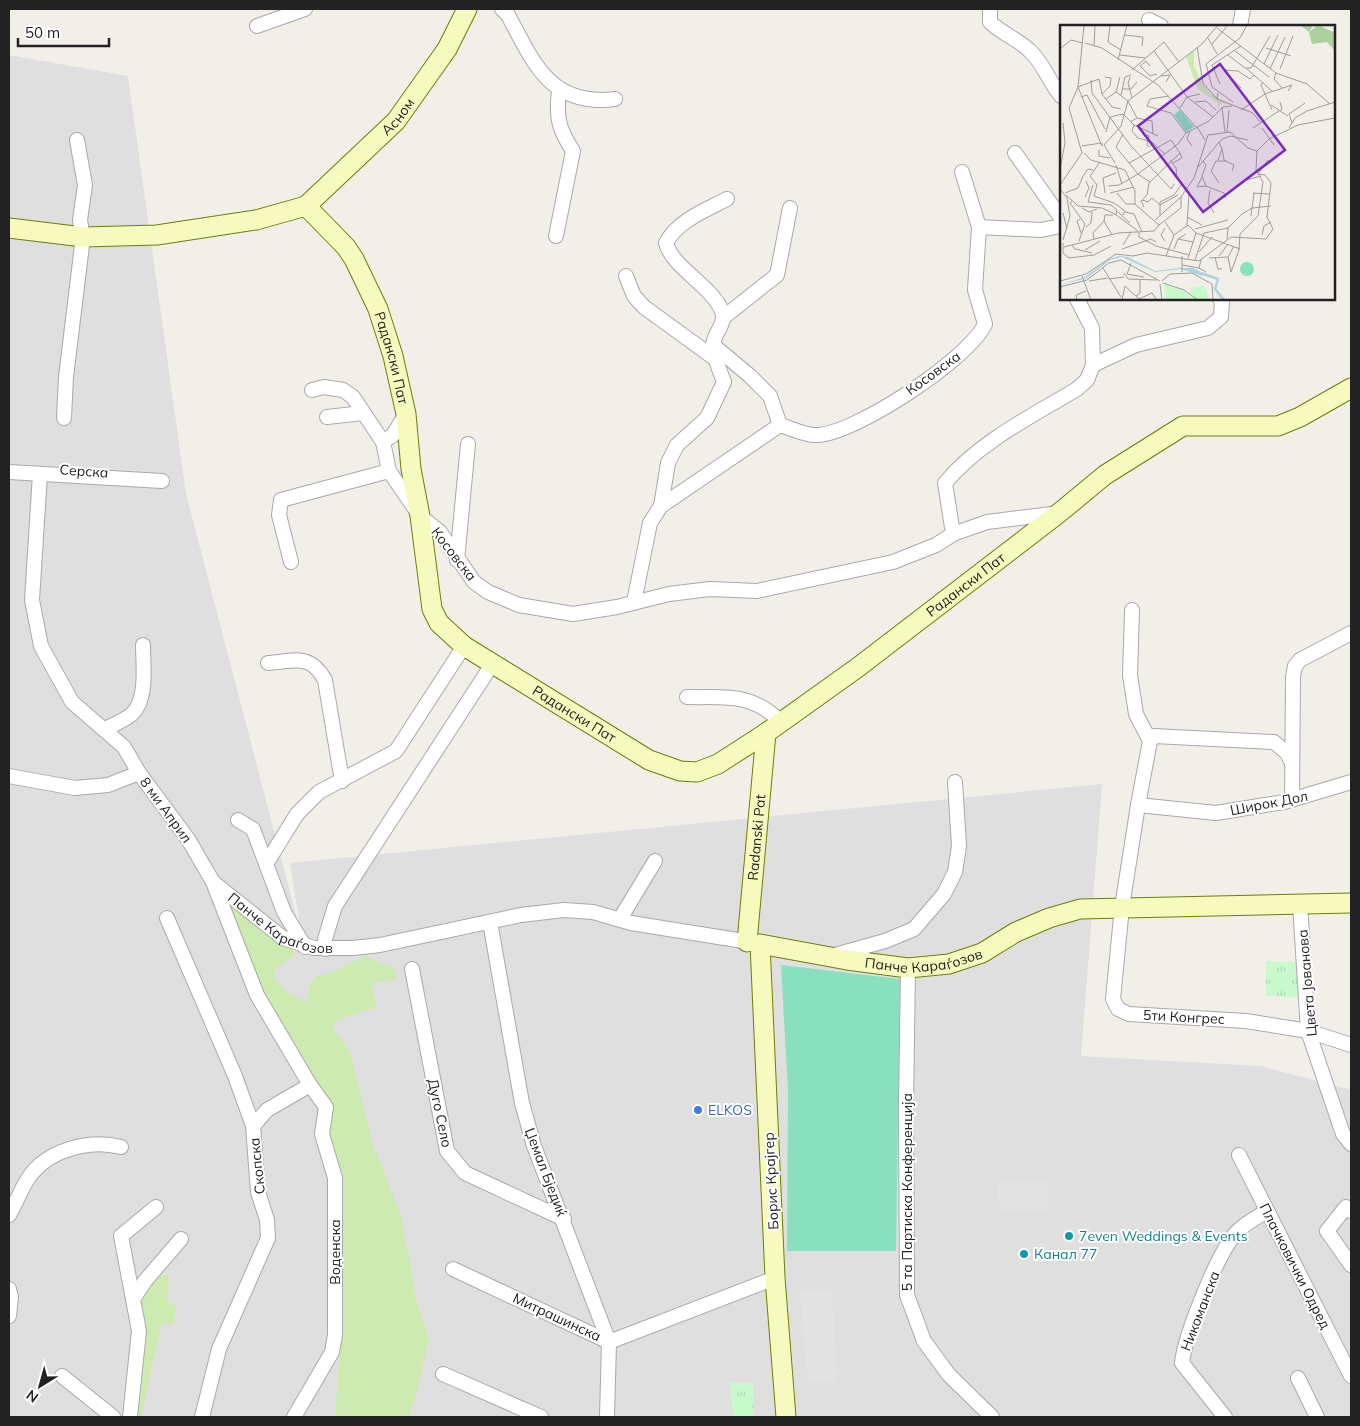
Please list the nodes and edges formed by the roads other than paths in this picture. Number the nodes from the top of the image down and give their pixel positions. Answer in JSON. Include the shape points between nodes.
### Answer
{"nodes":[{"id":1,"x":305,"y":9,"type":"edge"},
{"id":2,"x":467,"y":9,"type":"edge"},
{"id":3,"x":502,"y":9,"type":"edge"},
{"id":4,"x":990,"y":9,"type":"edge"},
{"id":5,"x":1243,"y":9,"type":"edge"},
{"id":6,"x":1240,"y":25,"type":"edge"},
{"id":7,"x":257,"y":26,"type":"dead end"},
{"id":8,"x":559,"y":90,"type":"junction"},
{"id":9,"x":1060,"y":95,"type":"edge"},
{"id":10,"x":615,"y":99,"type":"dead end"},
{"id":11,"x":77,"y":140,"type":"dead end"},
{"id":12,"x":1015,"y":153,"type":"dead end"},
{"id":13,"x":962,"y":172,"type":"dead end"},
{"id":14,"x":727,"y":199,"type":"dead end"},
{"id":15,"x":306,"y":206,"type":"junction"},
{"id":16,"x":790,"y":208,"type":"dead end"},
{"id":17,"x":1060,"y":217,"type":"edge"},
{"id":18,"x":1060,"y":226,"type":"edge"},
{"id":19,"x":979,"y":227,"type":"junction"},
{"id":20,"x":9,"y":228,"type":"edge"},
{"id":21,"x":556,"y":236,"type":"dead end"},
{"id":22,"x":83,"y":238,"type":"junction"},
{"id":23,"x":626,"y":276,"type":"dead end"},
{"id":24,"x":1078,"y":300,"type":"edge"},
{"id":25,"x":1221,"y":300,"type":"edge"},
{"id":26,"x":724,"y":317,"type":"junction"},
{"id":27,"x":713,"y":345,"type":"junction"},
{"id":28,"x":717,"y":360,"type":"junction"},
{"id":29,"x":1093,"y":365,"type":"junction"},
{"id":30,"x":1351,"y":388,"type":"edge"},
{"id":31,"x":312,"y":390,"type":"dead end"},
{"id":32,"x":363,"y":413,"type":"junction"},
{"id":33,"x":406,"y":414,"type":"junction"},
{"id":34,"x":327,"y":416,"type":"dead end"},
{"id":35,"x":64,"y":418,"type":"dead end"},
{"id":36,"x":780,"y":424,"type":"junction"},
{"id":37,"x":383,"y":442,"type":"junction"},
{"id":38,"x":468,"y":444,"type":"dead end"},
{"id":39,"x":9,"y":466,"type":"edge"},
{"id":40,"x":389,"y":471,"type":"junction"},
{"id":41,"x":9,"y":472,"type":"edge"},
{"id":42,"x":40,"y":474,"type":"junction"},
{"id":43,"x":661,"y":506,"type":"junction"},
{"id":44,"x":1059,"y":513,"type":"junction"},
{"id":45,"x":420,"y":516,"type":"junction"},
{"id":46,"x":954,"y":534,"type":"junction"},
{"id":47,"x":457,"y":560,"type":"junction"},
{"id":48,"x":291,"y":562,"type":"dead end"},
{"id":49,"x":634,"y":602,"type":"junction"},
{"id":50,"x":1132,"y":610,"type":"dead end"},
{"id":51,"x":1351,"y":633,"type":"edge"},
{"id":52,"x":143,"y":645,"type":"dead end"},
{"id":53,"x":464,"y":646,"type":"junction"},
{"id":54,"x":268,"y":663,"type":"dead end"},
{"id":55,"x":493,"y":663,"type":"junction"},
{"id":56,"x":687,"y":697,"type":"dead end"},
{"id":57,"x":773,"y":727,"type":"junction"},
{"id":58,"x":105,"y":729,"type":"junction"},
{"id":59,"x":1150,"y":741,"type":"junction"},
{"id":60,"x":1292,"y":763,"type":"junction"},
{"id":61,"x":139,"y":773,"type":"junction"},
{"id":62,"x":9,"y":776,"type":"edge"},
{"id":63,"x":342,"y":781,"type":"junction"},
{"id":64,"x":955,"y":782,"type":"dead end"},
{"id":65,"x":1351,"y":782,"type":"edge"},
{"id":66,"x":1292,"y":800,"type":"junction"},
{"id":67,"x":1138,"y":805,"type":"junction"},
{"id":68,"x":238,"y":820,"type":"dead end"},
{"id":69,"x":655,"y":861,"type":"dead end"},
{"id":70,"x":266,"y":864,"type":"junction"},
{"id":71,"x":213,"y":882,"type":"junction"},
{"id":72,"x":1351,"y":903,"type":"edge"},
{"id":73,"x":1300,"y":904,"type":"junction"},
{"id":74,"x":1122,"y":907,"type":"junction"},
{"id":75,"x":167,"y":918,"type":"dead end"},
{"id":76,"x":620,"y":919,"type":"junction"},
{"id":77,"x":490,"y":922,"type":"junction"},
{"id":78,"x":754,"y":943,"type":"junction"},
{"id":79,"x":305,"y":947,"type":"junction"},
{"id":80,"x":325,"y":949,"type":"junction"},
{"id":81,"x":828,"y":956,"type":"junction"},
{"id":82,"x":908,"y":968,"type":"junction"},
{"id":83,"x":412,"y":969,"type":"dead end"},
{"id":84,"x":1308,"y":1031,"type":"junction"},
{"id":85,"x":1351,"y":1045,"type":"edge"},
{"id":86,"x":310,"y":1085,"type":"junction"},
{"id":87,"x":253,"y":1126,"type":"junction"},
{"id":88,"x":1351,"y":1144,"type":"edge"},
{"id":89,"x":121,"y":1147,"type":"dead end"},
{"id":90,"x":1239,"y":1155,"type":"dead end"},
{"id":91,"x":156,"y":1206,"type":"dead end"},
{"id":92,"x":1267,"y":1211,"type":"junction"},
{"id":93,"x":1351,"y":1211,"type":"edge"},
{"id":94,"x":9,"y":1215,"type":"edge"},
{"id":95,"x":564,"y":1219,"type":"junction"},
{"id":96,"x":181,"y":1239,"type":"dead end"},
{"id":97,"x":1351,"y":1265,"type":"edge"},
{"id":98,"x":453,"y":1269,"type":"dead end"},
{"id":99,"x":775,"y":1278,"type":"junction"},
{"id":100,"x":9,"y":1289,"type":"edge"},
{"id":101,"x":133,"y":1299,"type":"junction"},
{"id":102,"x":9,"y":1316,"type":"edge"},
{"id":103,"x":609,"y":1342,"type":"junction"},
{"id":104,"x":443,"y":1374,"type":"dead end"},
{"id":105,"x":62,"y":1376,"type":"dead end"},
{"id":106,"x":1351,"y":1376,"type":"edge"},
{"id":107,"x":1298,"y":1378,"type":"dead end"},
{"id":108,"x":113,"y":1417,"type":"edge"},
{"id":109,"x":130,"y":1417,"type":"edge"},
{"id":110,"x":202,"y":1417,"type":"edge"},
{"id":111,"x":294,"y":1417,"type":"edge"},
{"id":112,"x":541,"y":1417,"type":"edge"},
{"id":113,"x":607,"y":1417,"type":"edge"},
{"id":114,"x":786,"y":1417,"type":"edge"},
{"id":115,"x":992,"y":1417,"type":"edge"},
{"id":116,"x":1225,"y":1417,"type":"edge"},
{"id":117,"x":1317,"y":1417,"type":"edge"}],
"edges":[{"from":1,"to":7,"type":"street"},
{"from":2,"to":15,"type":"street","name":"Асном","via":[[447,49],[396,121]]},
{"from":3,"to":8,"type":"street","via":[[534,64]]},
{"from":4,"to":9,"type":"street","via":[[990,22],[1031,52]]},
{"from":5,"to":6,"type":"street"},
{"from":8,"to":10,"type":"street","via":[[597,101]]},
{"from":8,"to":21,"type":"street","via":[[560,131],[573,151]]},
{"from":11,"to":22,"type":"street","via":[[86,185],[80,220]]},
{"from":12,"to":17,"type":"street"},
{"from":13,"to":19,"type":"street","name":"Косовска"},
{"from":14,"to":26,"type":"street","via":[[690,218],[670,235],[666,243],[668,252],[700,281]]},
{"from":15,"to":22,"type":"street","via":[[256,220],[167,233]]},
{"from":15,"to":33,"type":"street","name":"Радански Пат","via":[[354,259],[378,310],[393,356]]},
{"from":16,"to":26,"type":"street","via":[[778,275]]},
{"from":18,"to":19,"type":"street","via":[[1041,230]]},
{"from":19,"to":36,"type":"street","name":"Косовска","via":[[975,290],[985,324],[980,336],[954,360],[870,417],[845,428],[816,435]]},
{"from":20,"to":22,"type":"street"},
{"from":22,"to":35,"type":"street"},
{"from":23,"to":28,"type":"street","via":[[634,296],[644,307]]},
{"from":24,"to":29,"type":"street","via":[[1092,328]]},
{"from":25,"to":29,"type":"street","via":[[1220,317],[1208,328],[1136,345]]},
{"from":26,"to":27,"type":"street"},
{"from":27,"to":28,"type":"street"},
{"from":27,"to":36,"type":"street","via":[[770,396]]},
{"from":28,"to":43,"type":"street","via":[[724,382],[707,418],[677,445],[668,463]]},
{"from":29,"to":46,"type":"street","via":[[1087,380],[1077,389],[987,446],[950,478],[946,483]]},
{"from":30,"to":44,"type":"street","name":"Радански Пат","via":[[1278,426],[1183,426],[1105,475]]},
{"from":31,"to":32,"type":"street","via":[[324,387],[343,390],[353,397]]},
{"from":32,"to":34,"type":"street"},
{"from":32,"to":37,"type":"street"},
{"from":33,"to":37,"type":"street","via":[[392,435]]},
{"from":33,"to":45,"type":"street","name":"Радански Пат","via":[[411,469]]},
{"from":36,"to":43,"type":"street"},
{"from":37,"to":40,"type":"street"},
{"from":38,"to":47,"type":"street"},
{"from":39,"to":42,"type":"street","name":"Серска","via":[[156,478],[159,481]]},
{"from":40,"to":45,"type":"street","name":"Косовска"},
{"from":40,"to":48,"type":"street","via":[[281,500],[279,515]]},
{"from":41,"to":42,"type":"street"},
{"from":42,"to":58,"type":"street","name":"8 ми Април","via":[[32,600],[42,646],[72,702]]},
{"from":43,"to":49,"type":"street","via":[[650,523]]},
{"from":44,"to":46,"type":"street","name":"Косовска","via":[[987,522]]},
{"from":44,"to":57,"type":"street","name":"Радански Пат","via":[[857,668]]},
{"from":45,"to":47,"type":"street","name":"Косовска","via":[[440,532]]},
{"from":45,"to":53,"type":"street","name":"Радански Пат","via":[[432,609],[439,623]]},
{"from":46,"to":49,"type":"street","name":"Косовска","via":[[893,562],[757,591],[710,589]]},
{"from":47,"to":49,"type":"street","name":"Косовска","via":[[474,582],[488,592],[519,605],[573,614]]},
{"from":50,"to":59,"type":"street","via":[[1130,675],[1136,714]]},
{"from":51,"to":60,"type":"street","via":[[1300,660],[1295,666]]},
{"from":52,"to":58,"type":"street","via":[[144,684],[140,699],[133,713]]},
{"from":53,"to":55,"type":"street","name":"Радански Пат"},
{"from":53,"to":63,"type":"street","via":[[396,751]]},
{"from":54,"to":63,"type":"street","via":[[308,661],[318,667],[325,680]]},
{"from":55,"to":57,"type":"street","name":"Радански Пат","via":[[649,760],[664,766],[697,772],[718,764]]},
{"from":55,"to":80,"type":"street","via":[[335,906]]},
{"from":56,"to":57,"type":"street","via":[[746,698],[767,708]]},
{"from":57,"to":78,"type":"street","name":"Radanski Pat"},
{"from":58,"to":61,"type":"street","name":"8 ми Април","via":[[132,757]]},
{"from":59,"to":60,"type":"street","via":[[1154,736],[1166,736],[1274,742],[1287,753]]},
{"from":59,"to":67,"type":"street"},
{"from":60,"to":66,"type":"street"},
{"from":61,"to":62,"type":"street","via":[[108,785],[74,788]]},
{"from":61,"to":71,"type":"street","name":"8 ми Април","via":[[188,839]]},
{"from":63,"to":70,"type":"street","via":[[319,792],[297,814]]},
{"from":64,"to":81,"type":"street","via":[[959,846],[956,872],[944,894],[914,929],[885,941]]},
{"from":65,"to":66,"type":"street","name":"Широк Дол"},
{"from":66,"to":67,"type":"street","name":"Широк Дол","via":[[1216,813]]},
{"from":67,"to":74,"type":"street"},
{"from":68,"to":70,"type":"street","via":[[252,829]]},
{"from":69,"to":76,"type":"street"},
{"from":70,"to":79,"type":"street","via":[[284,912]]},
{"from":71,"to":79,"type":"street","name":"Панче Караѓозов","via":[[282,938]]},
{"from":71,"to":86,"type":"street","name":"8 ми Април","via":[[257,995]]},
{"from":72,"to":73,"type":"street","name":"Панче Караѓозов"},
{"from":73,"to":74,"type":"street","name":"Панче Караѓозов"},
{"from":73,"to":84,"type":"street","name":"Цвета Јованова"},
{"from":74,"to":82,"type":"street","name":"Панче Караѓозов","via":[[1080,909],[1016,932],[982,953],[949,964]]},
{"from":74,"to":84,"type":"street","name":"5ти Конгрес","via":[[1113,999],[1118,1009],[1128,1014],[1246,1021]]},
{"from":75,"to":87,"type":"street","name":"Скопска"},
{"from":76,"to":77,"type":"street","name":"Панче Караѓозов","via":[[593,912],[564,910]]},
{"from":76,"to":78,"type":"street","name":"Панче Караѓозов"},
{"from":77,"to":80,"type":"street","name":"Панче Караѓозов","via":[[380,945]]},
{"from":77,"to":95,"type":"street","name":"Џемал Бједиќ","via":[[522,1103],[534,1146]]},
{"from":78,"to":81,"type":"street","name":"Панче Караѓозов"},
{"from":78,"to":99,"type":"street","name":"Борис Крајгер"},
{"from":79,"to":80,"type":"street","name":"Панче Караѓозов"},
{"from":81,"to":82,"type":"street","name":"Панче Караѓозов"},
{"from":82,"to":115,"type":"street","name":"5 та Партиска Конференција","via":[[907,1295],[924,1341],[949,1375]]},
{"from":83,"to":95,"type":"street","name":"Дуго Село","via":[[447,1151],[464,1173]]},
{"from":84,"to":85,"type":"street","name":"5ти Конгрес"},
{"from":84,"to":88,"type":"street","name":"Цвета Јованова","via":[[1343,1134]]},
{"from":86,"to":87,"type":"street","via":[[267,1110]]},
{"from":86,"to":111,"type":"street","name":"Воденска","via":[[326,1107],[322,1134],[335,1178],[334,1335],[332,1352]]},
{"from":87,"to":110,"type":"street","name":"Скопска","via":[[258,1192],[268,1238],[219,1349]]},
{"from":89,"to":94,"type":"street","via":[[93,1144],[70,1149],[46,1160],[26,1181]]},
{"from":90,"to":92,"type":"street","name":"Плачковички Одред"},
{"from":91,"to":101,"type":"street","via":[[121,1236]]},
{"from":92,"to":106,"type":"street","name":"Плачковички Одред"},
{"from":92,"to":116,"type":"street","name":"Никоманска","via":[[1243,1226],[1229,1241],[1197,1310],[1184,1348],[1182,1363]]},
{"from":93,"to":97,"type":"street","via":[[1346,1207],[1327,1230]]},
{"from":95,"to":103,"type":"street","name":"Џемал Бједиќ"},
{"from":96,"to":101,"type":"street"},
{"from":98,"to":103,"type":"street","name":"Митрашинска"},
{"from":99,"to":103,"type":"street","name":"Митрашинска"},
{"from":99,"to":114,"type":"street","name":"Борис Крајгер"},
{"from":100,"to":102,"type":"street"},
{"from":101,"to":109,"type":"street","via":[[139,1331]]},
{"from":103,"to":113,"type":"street","name":"Џемал Бједиќ"},
{"from":104,"to":112,"type":"street"},
{"from":105,"to":108,"type":"street"},
{"from":107,"to":117,"type":"street"}]}
